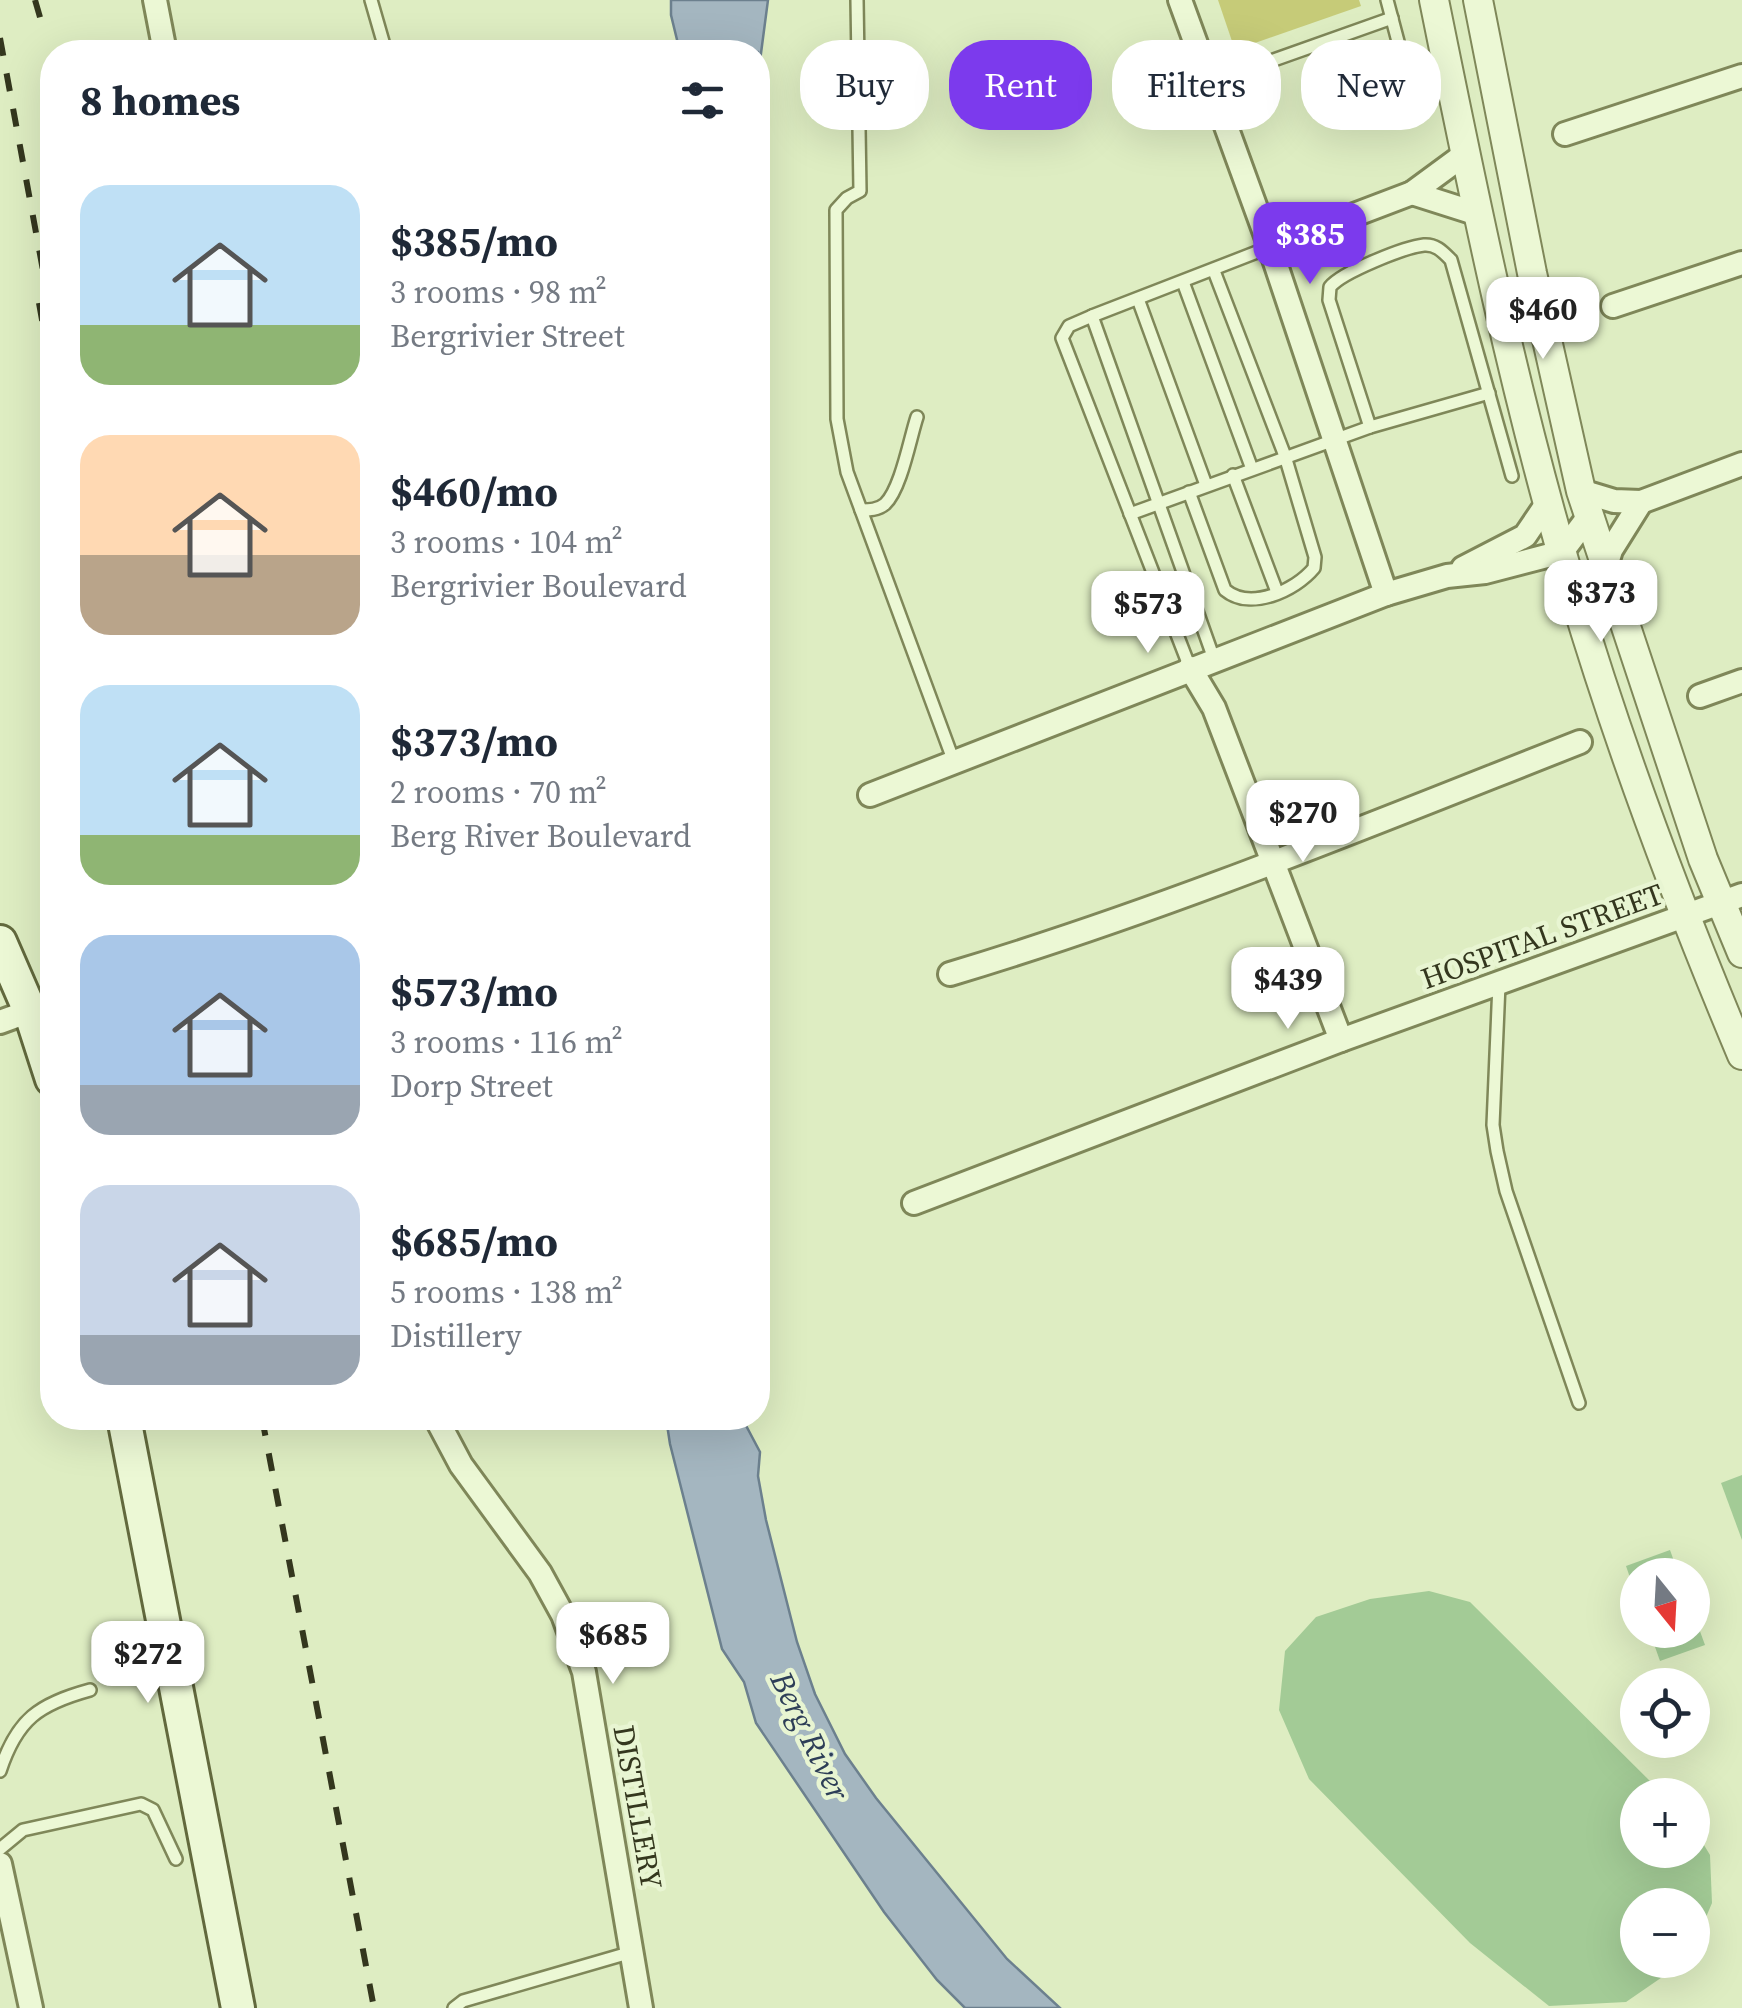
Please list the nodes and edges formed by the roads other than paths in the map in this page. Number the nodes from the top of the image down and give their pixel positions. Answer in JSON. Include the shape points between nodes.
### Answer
{"nodes":[{"id":1,"x":155,"y":0,"type":"edge"},
{"id":2,"x":370,"y":0,"type":"edge"},
{"id":3,"x":857,"y":0,"type":"edge"},
{"id":4,"x":1180,"y":0,"type":"edge"},
{"id":5,"x":1387,"y":0,"type":"edge"},
{"id":6,"x":1434,"y":0,"type":"edge"},
{"id":7,"x":1478,"y":0,"type":"edge"},
{"id":8,"x":1392,"y":18,"type":"junction"},
{"id":9,"x":163,"y":40,"type":"edge"},
{"id":10,"x":382,"y":40,"type":"edge"},
{"id":11,"x":1195,"y":40,"type":"edge"},
{"id":12,"x":1398,"y":40,"type":"edge"},
{"id":13,"x":1281,"y":57,"type":"edge"},
{"id":14,"x":1742,"y":76,"type":"edge"},
{"id":15,"x":1227,"y":130,"type":"edge"},
{"id":16,"x":1565,"y":134,"type":"dead end"},
{"id":17,"x":1465,"y":154,"type":"junction"},
{"id":18,"x":1412,"y":193,"type":"junction"},
{"id":19,"x":1478,"y":214,"type":"junction"},
{"id":20,"x":1270,"y":247,"type":"junction"},
{"id":21,"x":1742,"y":263,"type":"edge"},
{"id":22,"x":1214,"y":270,"type":"junction"},
{"id":23,"x":1183,"y":282,"type":"junction"},
{"id":24,"x":1138,"y":299,"type":"junction"},
{"id":25,"x":1613,"y":306,"type":"dead end"},
{"id":26,"x":1092,"y":316,"type":"junction"},
{"id":27,"x":1489,"y":393,"type":"junction"},
{"id":28,"x":917,"y":416,"type":"dead end"},
{"id":29,"x":1370,"y":427,"type":"junction"},
{"id":30,"x":1333,"y":441,"type":"junction"},
{"id":31,"x":1285,"y":456,"type":"junction"},
{"id":32,"x":1742,"y":464,"type":"edge"},
{"id":33,"x":1252,"y":469,"type":"junction"},
{"id":34,"x":1233,"y":476,"type":"junction"},
{"id":35,"x":1512,"y":476,"type":"dead end"},
{"id":36,"x":1206,"y":486,"type":"junction"},
{"id":37,"x":1189,"y":492,"type":"junction"},
{"id":38,"x":1548,"y":502,"type":"junction"},
{"id":39,"x":1641,"y":502,"type":"junction"},
{"id":40,"x":1159,"y":503,"type":"junction"},
{"id":41,"x":1585,"y":503,"type":"junction"},
{"id":42,"x":861,"y":510,"type":"junction"},
{"id":43,"x":1130,"y":514,"type":"junction"},
{"id":44,"x":1562,"y":552,"type":"junction"},
{"id":45,"x":1605,"y":570,"type":"junction"},
{"id":46,"x":1447,"y":576,"type":"junction"},
{"id":47,"x":1277,"y":592,"type":"junction"},
{"id":48,"x":1386,"y":594,"type":"junction"},
{"id":49,"x":1214,"y":659,"type":"junction"},
{"id":50,"x":1190,"y":668,"type":"junction"},
{"id":51,"x":1742,"y":681,"type":"edge"},
{"id":52,"x":1700,"y":696,"type":"dead end"},
{"id":53,"x":1214,"y":708,"type":"junction"},
{"id":54,"x":1580,"y":742,"type":"dead end"},
{"id":55,"x":954,"y":762,"type":"junction"},
{"id":56,"x":870,"y":795,"type":"dead end"},
{"id":57,"x":1274,"y":863,"type":"junction"},
{"id":58,"x":1731,"y":899,"type":"edge"},
{"id":59,"x":1684,"y":918,"type":"junction"},
{"id":60,"x":0,"y":942,"type":"edge"},
{"id":61,"x":1742,"y":953,"type":"edge"},
{"id":62,"x":950,"y":974,"type":"dead end"},
{"id":63,"x":1500,"y":984,"type":"junction"},
{"id":64,"x":15,"y":1016,"type":"edge"},
{"id":65,"x":1340,"y":1040,"type":"junction"},
{"id":66,"x":1742,"y":1055,"type":"edge"},
{"id":67,"x":40,"y":1059,"type":"edge"},
{"id":68,"x":914,"y":1203,"type":"dead end"},
{"id":69,"x":1578,"y":1404,"type":"dead end"},
{"id":70,"x":126,"y":1430,"type":"edge"},
{"id":71,"x":442,"y":1430,"type":"edge"},
{"id":72,"x":90,"y":1690,"type":"dead end"},
{"id":73,"x":0,"y":1771,"type":"edge"},
{"id":74,"x":0,"y":1849,"type":"edge"},
{"id":75,"x":176,"y":1859,"type":"dead end"},
{"id":76,"x":0,"y":1864,"type":"edge"},
{"id":77,"x":632,"y":1952,"type":"junction"},
{"id":78,"x":31,"y":2008,"type":"edge"},
{"id":79,"x":238,"y":2008,"type":"edge"},
{"id":80,"x":454,"y":2008,"type":"edge"},
{"id":81,"x":641,"y":2008,"type":"edge"}],
"edges":[{"from":1,"to":9,"type":"street"},
{"from":2,"to":10,"type":"lane"},
{"from":3,"to":42,"type":"lane","via":[[860,191],[836,210],[837,418]]},
{"from":4,"to":11,"type":"street"},
{"from":5,"to":8,"type":"lane"},
{"from":6,"to":17,"type":"street"},
{"from":7,"to":41,"type":"street"},
{"from":8,"to":12,"type":"lane"},
{"from":8,"to":13,"type":"lane"},
{"from":14,"to":16,"type":"street"},
{"from":15,"to":20,"type":"street"},
{"from":17,"to":18,"type":"street"},
{"from":17,"to":19,"type":"street"},
{"from":18,"to":19,"type":"street"},
{"from":18,"to":20,"type":"street"},
{"from":19,"to":38,"type":"street"},
{"from":20,"to":22,"type":"lane"},
{"from":20,"to":30,"type":"street"},
{"from":21,"to":25,"type":"street"},
{"from":22,"to":23,"type":"lane"},
{"from":22,"to":31,"type":"lane"},
{"from":23,"to":24,"type":"lane"},
{"from":23,"to":33,"type":"lane"},
{"from":24,"to":26,"type":"lane"},
{"from":24,"to":36,"type":"lane"},
{"from":26,"to":40,"type":"lane"},
{"from":26,"to":43,"type":"lane","via":[[1068,326],[1062,338]]},
{"from":27,"to":29,"type":"lane"},
{"from":27,"to":29,"type":"lane","via":[[1451,260],[1426,244],[1352,270],[1330,287]]},
{"from":27,"to":35,"type":"lane"},
{"from":28,"to":42,"type":"lane","via":[[886,504]]},
{"from":29,"to":30,"type":"lane"},
{"from":30,"to":31,"type":"lane"},
{"from":30,"to":48,"type":"street"},
{"from":31,"to":33,"type":"lane"},
{"from":31,"to":47,"type":"lane","via":[[1315,557],[1306,577]]},
{"from":32,"to":39,"type":"street"},
{"from":33,"to":34,"type":"lane"},
{"from":34,"to":36,"type":"lane"},
{"from":34,"to":47,"type":"lane"},
{"from":36,"to":37,"type":"lane"},
{"from":37,"to":40,"type":"lane"},
{"from":37,"to":47,"type":"lane","via":[[1225,590],[1244,600]]},
{"from":38,"to":44,"type":"street"},
{"from":38,"to":46,"type":"street","via":[[1525,536]]},
{"from":39,"to":41,"type":"street"},
{"from":39,"to":45,"type":"street"},
{"from":40,"to":43,"type":"lane"},
{"from":40,"to":49,"type":"lane"},
{"from":41,"to":44,"type":"street"},
{"from":41,"to":45,"type":"street"},
{"from":42,"to":55,"type":"lane"},
{"from":43,"to":50,"type":"lane"},
{"from":44,"to":46,"type":"street"},
{"from":44,"to":59,"type":"street"},
{"from":45,"to":58,"type":"street"},
{"from":46,"to":48,"type":"street"},
{"from":48,"to":49,"type":"street"},
{"from":49,"to":50,"type":"street"},
{"from":49,"to":53,"type":"street"},
{"from":50,"to":53,"type":"street"},
{"from":50,"to":55,"type":"street"},
{"from":51,"to":52,"type":"street"},
{"from":53,"to":57,"type":"street"},
{"from":54,"to":57,"type":"street"},
{"from":55,"to":56,"type":"street"},
{"from":57,"to":62,"type":"street"},
{"from":57,"to":65,"type":"street"},
{"from":58,"to":59,"type":"street","name":"HOSPITAL STREET"},
{"from":58,"to":61,"type":"street"},
{"from":59,"to":63,"type":"street","name":"HOSPITAL STREET"},
{"from":59,"to":66,"type":"street"},
{"from":60,"to":64,"type":"main road"},
{"from":63,"to":65,"type":"street","name":"HOSPITAL STREET"},
{"from":63,"to":69,"type":"lane","via":[[1497,1151]]},
{"from":64,"to":67,"type":"main road"},
{"from":65,"to":68,"type":"street","name":"HOSPITAL STREET"},
{"from":70,"to":79,"type":"main road"},
{"from":71,"to":77,"type":"street","name":"DISTILLERY","via":[[563,1614],[584,1672]]},
{"from":72,"to":73,"type":"lane","via":[[54,1700],[28,1718]]},
{"from":74,"to":75,"type":"lane","via":[[22,1830],[141,1804],[153,1810]]},
{"from":76,"to":78,"type":"street"},
{"from":77,"to":80,"type":"lane"},
{"from":77,"to":81,"type":"street","name":"DISTILLERY"}]}
